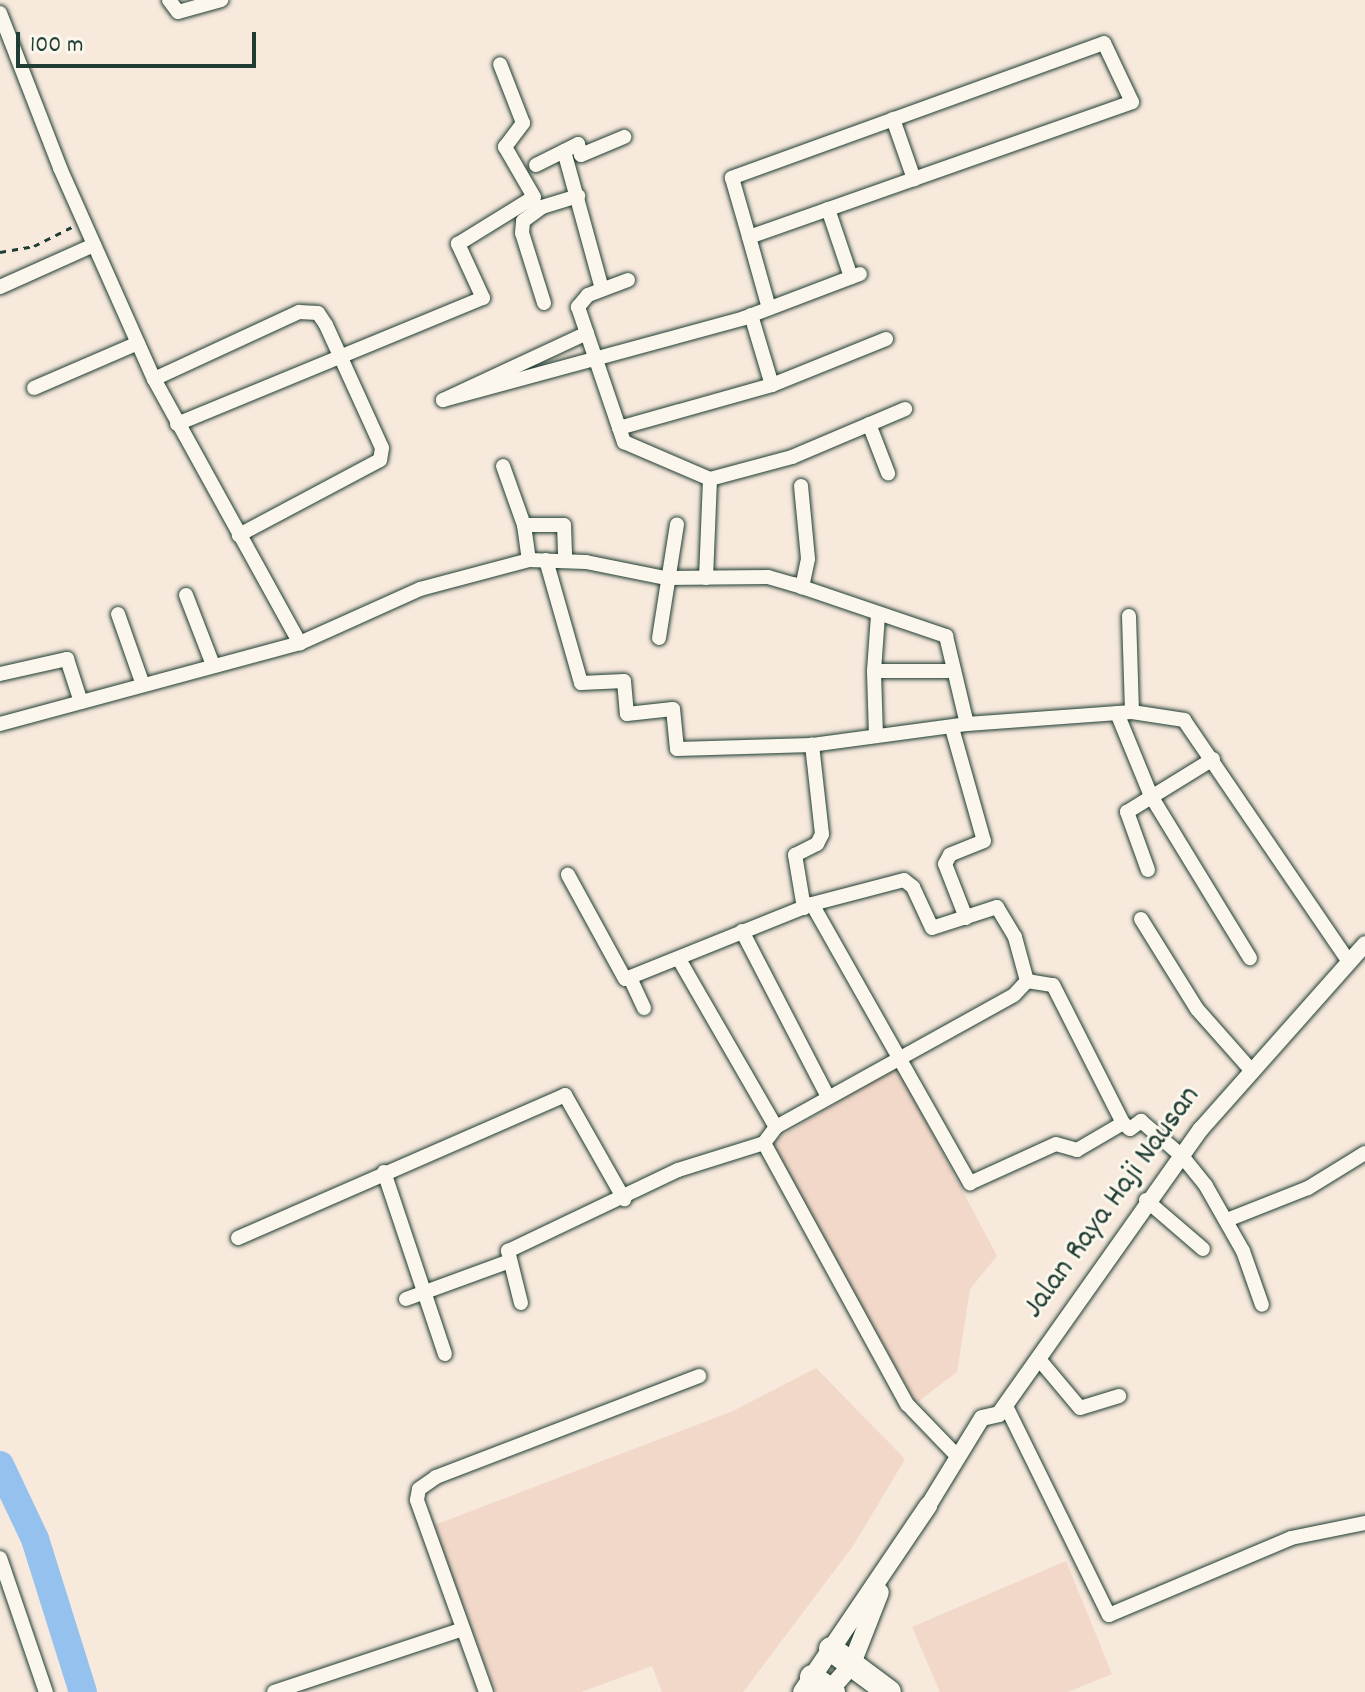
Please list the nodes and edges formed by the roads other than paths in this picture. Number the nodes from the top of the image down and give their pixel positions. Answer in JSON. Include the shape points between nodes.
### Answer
{"nodes":[{"id":1,"x":169,"y":0,"type":"edge"},
{"id":2,"x":221,"y":0,"type":"edge"},
{"id":3,"x":0,"y":13,"type":"edge"},
{"id":4,"x":500,"y":64,"type":"dead end"},
{"id":5,"x":893,"y":119,"type":"junction"},
{"id":6,"x":624,"y":137,"type":"dead end"},
{"id":7,"x":571,"y":156,"type":"junction"},
{"id":8,"x":536,"y":165,"type":"dead end"},
{"id":9,"x":914,"y":179,"type":"junction"},
{"id":10,"x":578,"y":196,"type":"junction"},
{"id":11,"x":828,"y":209,"type":"junction"},
{"id":12,"x":749,"y":237,"type":"junction"},
{"id":13,"x":94,"y":245,"type":"junction"},
{"id":14,"x":628,"y":280,"type":"dead end"},
{"id":15,"x":0,"y":287,"type":"edge"},
{"id":16,"x":602,"y":289,"type":"junction"},
{"id":17,"x":544,"y":303,"type":"dead end"},
{"id":18,"x":769,"y":308,"type":"junction"},
{"id":19,"x":751,"y":315,"type":"junction"},
{"id":20,"x":587,"y":333,"type":"junction"},
{"id":21,"x":886,"y":339,"type":"dead end"},
{"id":22,"x":138,"y":343,"type":"junction"},
{"id":23,"x":595,"y":357,"type":"junction"},
{"id":24,"x":342,"y":358,"type":"junction"},
{"id":25,"x":154,"y":379,"type":"junction"},
{"id":26,"x":772,"y":385,"type":"junction"},
{"id":27,"x":34,"y":388,"type":"dead end"},
{"id":28,"x":905,"y":409,"type":"dead end"},
{"id":29,"x":177,"y":424,"type":"junction"},
{"id":30,"x":869,"y":424,"type":"junction"},
{"id":31,"x":619,"y":428,"type":"junction"},
{"id":32,"x":503,"y":466,"type":"dead end"},
{"id":33,"x":888,"y":473,"type":"dead end"},
{"id":34,"x":710,"y":479,"type":"junction"},
{"id":35,"x":801,"y":486,"type":"dead end"},
{"id":36,"x":677,"y":524,"type":"dead end"},
{"id":37,"x":524,"y":525,"type":"junction"},
{"id":38,"x":239,"y":535,"type":"junction"},
{"id":39,"x":529,"y":560,"type":"junction"},
{"id":40,"x":546,"y":560,"type":"junction"},
{"id":41,"x":565,"y":561,"type":"junction"},
{"id":42,"x":665,"y":578,"type":"junction"},
{"id":43,"x":706,"y":578,"type":"junction"},
{"id":44,"x":802,"y":587,"type":"junction"},
{"id":45,"x":186,"y":595,"type":"dead end"},
{"id":46,"x":118,"y":614,"type":"dead end"},
{"id":47,"x":878,"y":615,"type":"junction"},
{"id":48,"x":1129,"y":616,"type":"dead end"},
{"id":49,"x":659,"y":638,"type":"dead end"},
{"id":50,"x":300,"y":643,"type":"junction"},
{"id":51,"x":213,"y":665,"type":"junction"},
{"id":52,"x":874,"y":671,"type":"junction"},
{"id":53,"x":954,"y":671,"type":"junction"},
{"id":54,"x":0,"y":674,"type":"edge"},
{"id":55,"x":143,"y":685,"type":"junction"},
{"id":56,"x":81,"y":702,"type":"junction"},
{"id":57,"x":1125,"y":712,"type":"junction"},
{"id":58,"x":0,"y":724,"type":"edge"},
{"id":59,"x":960,"y":726,"type":"junction"},
{"id":60,"x":876,"y":736,"type":"junction"},
{"id":61,"x":812,"y":745,"type":"junction"},
{"id":62,"x":1213,"y":759,"type":"junction"},
{"id":63,"x":1151,"y":796,"type":"junction"},
{"id":64,"x":1148,"y":870,"type":"dead end"},
{"id":65,"x":568,"y":875,"type":"dead end"},
{"id":66,"x":808,"y":906,"type":"junction"},
{"id":67,"x":966,"y":918,"type":"junction"},
{"id":68,"x":1141,"y":919,"type":"dead end"},
{"id":69,"x":742,"y":931,"type":"junction"},
{"id":70,"x":1365,"y":944,"type":"edge"},
{"id":71,"x":1250,"y":958,"type":"dead end"},
{"id":72,"x":680,"y":961,"type":"junction"},
{"id":73,"x":1349,"y":962,"type":"junction"},
{"id":74,"x":631,"y":980,"type":"junction"},
{"id":75,"x":1027,"y":981,"type":"junction"},
{"id":76,"x":644,"y":1008,"type":"dead end"},
{"id":77,"x":900,"y":1058,"type":"junction"},
{"id":78,"x":1251,"y":1070,"type":"junction"},
{"id":79,"x":828,"y":1097,"type":"junction"},
{"id":80,"x":1123,"y":1123,"type":"junction"},
{"id":81,"x":776,"y":1127,"type":"junction"},
{"id":82,"x":764,"y":1143,"type":"junction"},
{"id":83,"x":1365,"y":1153,"type":"edge"},
{"id":84,"x":1182,"y":1156,"type":"junction"},
{"id":85,"x":384,"y":1172,"type":"junction"},
{"id":86,"x":624,"y":1199,"type":"junction"},
{"id":87,"x":1146,"y":1200,"type":"junction"},
{"id":88,"x":1227,"y":1220,"type":"junction"},
{"id":89,"x":238,"y":1238,"type":"dead end"},
{"id":90,"x":1203,"y":1249,"type":"dead end"},
{"id":91,"x":510,"y":1261,"type":"junction"},
{"id":92,"x":425,"y":1292,"type":"junction"},
{"id":93,"x":406,"y":1299,"type":"dead end"},
{"id":94,"x":521,"y":1303,"type":"dead end"},
{"id":95,"x":1262,"y":1305,"type":"dead end"},
{"id":96,"x":445,"y":1354,"type":"dead end"},
{"id":97,"x":1038,"y":1358,"type":"junction"},
{"id":98,"x":699,"y":1376,"type":"dead end"},
{"id":99,"x":1119,"y":1396,"type":"dead end"},
{"id":100,"x":1006,"y":1406,"type":"junction"},
{"id":101,"x":956,"y":1452,"type":"junction"},
{"id":102,"x":928,"y":1506,"type":"junction"},
{"id":103,"x":1365,"y":1523,"type":"edge"},
{"id":104,"x":0,"y":1558,"type":"edge"},
{"id":105,"x":463,"y":1629,"type":"junction"},
{"id":106,"x":831,"y":1649,"type":"junction"},
{"id":107,"x":851,"y":1666,"type":"junction"},
{"id":108,"x":821,"y":1689,"type":"edge"},
{"id":109,"x":46,"y":1692,"type":"edge"},
{"id":110,"x":274,"y":1692,"type":"edge"},
{"id":111,"x":486,"y":1692,"type":"edge"},
{"id":112,"x":889,"y":1692,"type":"edge"}],
"edges":[{"from":1,"to":2,"type":"street","via":[[178,12]]},
{"from":3,"to":13,"type":"street"},
{"from":4,"to":24,"type":"street","via":[[523,123],[505,147],[534,197],[458,244],[483,298]]},
{"from":5,"to":9,"type":"street"},
{"from":5,"to":9,"type":"street","via":[[1104,43],[1132,102]]},
{"from":5,"to":12,"type":"street","via":[[732,178]]},
{"from":6,"to":7,"type":"street"},
{"from":7,"to":8,"type":"street"},
{"from":7,"to":10,"type":"street"},
{"from":9,"to":11,"type":"street"},
{"from":10,"to":16,"type":"street"},
{"from":10,"to":17,"type":"street","via":[[542,207],[523,221]]},
{"from":11,"to":12,"type":"street"},
{"from":11,"to":18,"type":"street","via":[[855,276]]},
{"from":12,"to":18,"type":"street"},
{"from":13,"to":15,"type":"street"},
{"from":13,"to":22,"type":"street"},
{"from":14,"to":16,"type":"street"},
{"from":16,"to":20,"type":"street","via":[[580,302]]},
{"from":18,"to":19,"type":"street"},
{"from":19,"to":23,"type":"street"},
{"from":19,"to":26,"type":"street"},
{"from":20,"to":23,"type":"street"},
{"from":20,"to":23,"type":"street","via":[[443,400]]},
{"from":21,"to":26,"type":"street"},
{"from":22,"to":25,"type":"street"},
{"from":22,"to":27,"type":"street"},
{"from":23,"to":31,"type":"street"},
{"from":24,"to":25,"type":"street","via":[[322,319],[306,310]]},
{"from":24,"to":29,"type":"street"},
{"from":24,"to":38,"type":"street","via":[[382,448],[380,460]]},
{"from":25,"to":29,"type":"street"},
{"from":26,"to":31,"type":"street"},
{"from":28,"to":30,"type":"street"},
{"from":29,"to":38,"type":"street"},
{"from":30,"to":33,"type":"street"},
{"from":30,"to":34,"type":"street","via":[[792,457]]},
{"from":31,"to":34,"type":"street","via":[[624,442]]},
{"from":32,"to":37,"type":"street"},
{"from":34,"to":43,"type":"street"},
{"from":35,"to":44,"type":"street","via":[[808,559]]},
{"from":36,"to":42,"type":"street"},
{"from":37,"to":39,"type":"street"},
{"from":37,"to":41,"type":"street","via":[[564,525]]},
{"from":38,"to":50,"type":"street"},
{"from":39,"to":40,"type":"street"},
{"from":39,"to":50,"type":"street","via":[[420,589]]},
{"from":40,"to":41,"type":"street"},
{"from":40,"to":61,"type":"street","via":[[581,683],[624,681],[627,714],[673,709],[677,749]]},
{"from":41,"to":42,"type":"street"},
{"from":42,"to":43,"type":"street"},
{"from":42,"to":49,"type":"street"},
{"from":43,"to":44,"type":"street","via":[[768,577]]},
{"from":44,"to":47,"type":"street"},
{"from":45,"to":51,"type":"street"},
{"from":46,"to":55,"type":"street"},
{"from":47,"to":52,"type":"street"},
{"from":47,"to":53,"type":"street","via":[[946,636]]},
{"from":48,"to":57,"type":"street"},
{"from":50,"to":51,"type":"street"},
{"from":51,"to":55,"type":"street"},
{"from":52,"to":53,"type":"street"},
{"from":52,"to":60,"type":"street"},
{"from":53,"to":59,"type":"street"},
{"from":54,"to":56,"type":"street","via":[[67,659]]},
{"from":55,"to":56,"type":"street"},
{"from":56,"to":58,"type":"street"},
{"from":57,"to":59,"type":"street"},
{"from":57,"to":62,"type":"street","via":[[1184,720]]},
{"from":57,"to":63,"type":"street"},
{"from":59,"to":60,"type":"street"},
{"from":59,"to":67,"type":"street","via":[[984,841],[950,855],[945,864]]},
{"from":60,"to":61,"type":"street"},
{"from":61,"to":66,"type":"street","via":[[822,834],[817,844],[795,855]]},
{"from":62,"to":63,"type":"street"},
{"from":62,"to":73,"type":"street"},
{"from":63,"to":64,"type":"street","via":[[1126,814]]},
{"from":63,"to":71,"type":"street"},
{"from":65,"to":74,"type":"street","via":[[621,976]]},
{"from":66,"to":67,"type":"street","via":[[904,880],[913,887],[932,928]]},
{"from":66,"to":69,"type":"street"},
{"from":66,"to":77,"type":"street"},
{"from":67,"to":75,"type":"street","via":[[997,907],[1015,937]]},
{"from":68,"to":78,"type":"street","via":[[1197,1009]]},
{"from":69,"to":72,"type":"street"},
{"from":69,"to":79,"type":"street"},
{"from":70,"to":73,"type":"street","name":"Jalan Raya Haji Nausan"},
{"from":72,"to":74,"type":"street"},
{"from":72,"to":81,"type":"street"},
{"from":73,"to":78,"type":"street","name":"Jalan Raya Haji Nausan"},
{"from":74,"to":76,"type":"street"},
{"from":75,"to":77,"type":"street","via":[[1014,995]]},
{"from":75,"to":80,"type":"street","via":[[1049,982],[1057,990]]},
{"from":77,"to":79,"type":"street"},
{"from":77,"to":80,"type":"street","via":[[970,1183],[1056,1144],[1077,1150]]},
{"from":78,"to":84,"type":"street","name":"Jalan Raya Haji Nausan"},
{"from":79,"to":81,"type":"street"},
{"from":80,"to":84,"type":"street","via":[[1130,1129],[1141,1121]]},
{"from":81,"to":82,"type":"street"},
{"from":82,"to":86,"type":"street","via":[[678,1170]]},
{"from":82,"to":101,"type":"street","via":[[907,1404]]},
{"from":83,"to":88,"type":"street","via":[[1308,1188]]},
{"from":84,"to":87,"type":"street","name":"Jalan Raya Haji Nausan"},
{"from":84,"to":88,"type":"street"},
{"from":85,"to":86,"type":"street","via":[[565,1095]]},
{"from":85,"to":89,"type":"street"},
{"from":85,"to":92,"type":"street"},
{"from":86,"to":91,"type":"street","via":[[508,1251]]},
{"from":87,"to":90,"type":"street"},
{"from":87,"to":97,"type":"street","name":"Jalan Raya Haji Nausan"},
{"from":88,"to":95,"type":"street"},
{"from":91,"to":92,"type":"street"},
{"from":91,"to":94,"type":"street"},
{"from":92,"to":93,"type":"street"},
{"from":92,"to":96,"type":"street"},
{"from":97,"to":99,"type":"street","via":[[1080,1408]]},
{"from":97,"to":100,"type":"street","name":"Jalan Raya Haji Nausan"},
{"from":98,"to":105,"type":"street","via":[[423,1484],[417,1500]]},
{"from":100,"to":101,"type":"street","name":"Jalan Raya Haji Nausan","via":[[999,1414],[982,1418]]},
{"from":100,"to":103,"type":"street","via":[[1109,1615],[1291,1538]]},
{"from":101,"to":102,"type":"street","name":"Jalan Raya Haji Nausan"},
{"from":102,"to":106,"type":"main road","name":"Jalan Raya Haji Nausan"},
{"from":102,"to":107,"type":"main road","name":"Jalan Raya Haji Nausan","via":[[876,1599]]},
{"from":104,"to":109,"type":"street"},
{"from":105,"to":110,"type":"street"},
{"from":105,"to":111,"type":"street"},
{"from":106,"to":107,"type":"highway"},
{"from":106,"to":108,"type":"main road","name":"Jalan Raya Haji Nausan"},
{"from":107,"to":108,"type":"main road","name":"Jalan Raya Haji Nausan"},
{"from":107,"to":112,"type":"highway"}]}
